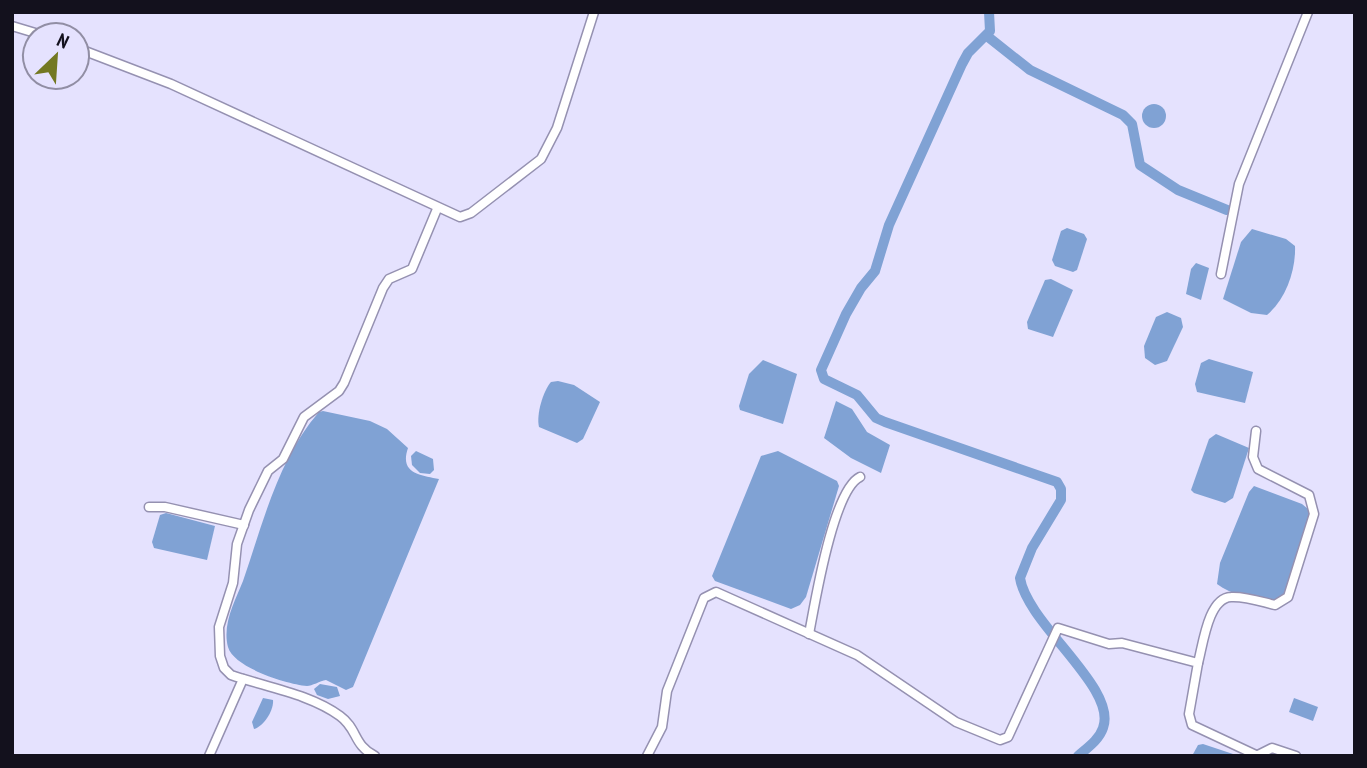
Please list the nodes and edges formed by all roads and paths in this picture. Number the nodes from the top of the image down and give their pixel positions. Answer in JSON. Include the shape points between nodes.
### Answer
{"nodes":[{"id":1,"x":594,"y":12,"type":"edge"},
{"id":2,"x":1308,"y":12,"type":"edge"},
{"id":3,"x":91,"y":53,"type":"edge"},
{"id":4,"x":437,"y":209,"type":"junction"},
{"id":5,"x":1221,"y":274,"type":"dead end"},
{"id":6,"x":1256,"y":432,"type":"dead end"},
{"id":7,"x":860,"y":477,"type":"dead end"},
{"id":8,"x":149,"y":507,"type":"dead end"},
{"id":9,"x":244,"y":525,"type":"junction"},
{"id":10,"x":809,"y":634,"type":"junction"},
{"id":11,"x":1198,"y":663,"type":"junction"},
{"id":12,"x":243,"y":679,"type":"junction"},
{"id":13,"x":209,"y":756,"type":"edge"},
{"id":14,"x":375,"y":756,"type":"edge"},
{"id":15,"x":647,"y":756,"type":"edge"},
{"id":16,"x":1256,"y":756,"type":"edge"},
{"id":17,"x":1296,"y":756,"type":"edge"}],
"edges":[{"from":1,"to":4,"type":"street","via":[[557,128],[541,159],[471,214],[460,217]]},
{"from":2,"to":5,"type":"street","via":[[1240,184]]},
{"from":3,"to":4,"type":"street","via":[[183,89]]},
{"from":4,"to":9,"type":"street","via":[[411,269],[390,279],[383,288],[340,391],[304,417],[283,459],[268,471]]},
{"from":6,"to":11,"type":"street","via":[[1253,457],[1258,469],[1309,495],[1314,514],[1287,597],[1275,604],[1234,597],[1220,602]]},
{"from":7,"to":10,"type":"street","via":[[846,489],[825,555]]},
{"from":8,"to":9,"type":"street"},
{"from":9,"to":12,"type":"street","via":[[218,643],[224,668]]},
{"from":10,"to":11,"type":"street","via":[[867,660],[956,722],[1000,740],[1008,737],[1058,628]]},
{"from":10,"to":15,"type":"street","via":[[716,592],[704,598],[667,691],[662,727]]},
{"from":11,"to":16,"type":"street","via":[[1189,714],[1192,725]]},
{"from":12,"to":13,"type":"street"},
{"from":12,"to":14,"type":"street","via":[[334,712],[348,723],[360,747]]},
{"from":16,"to":17,"type":"street","via":[[1276,748]]}]}
